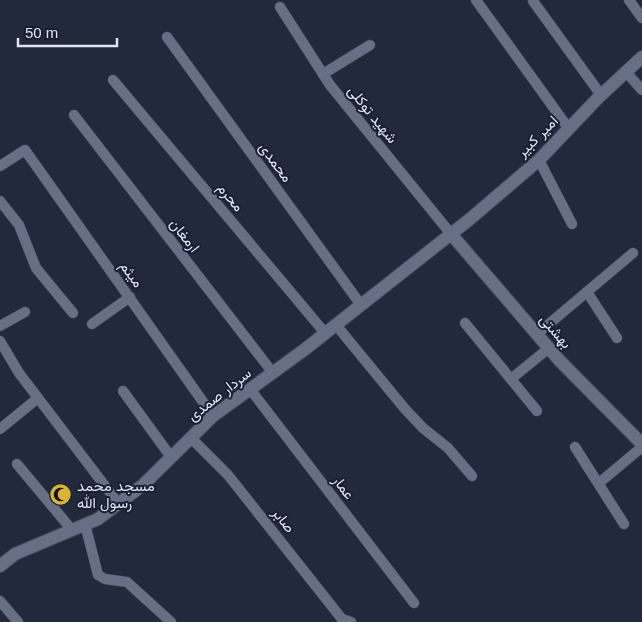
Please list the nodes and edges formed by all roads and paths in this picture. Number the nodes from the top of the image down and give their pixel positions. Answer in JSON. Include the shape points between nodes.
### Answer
{"nodes":[{"id":1,"x":476,"y":0,"type":"edge"},
{"id":2,"x":629,"y":0,"type":"edge"},
{"id":3,"x":533,"y":1,"type":"edge"},
{"id":4,"x":280,"y":7,"type":"dead end"},
{"id":5,"x":642,"y":18,"type":"edge"},
{"id":6,"x":167,"y":37,"type":"dead end"},
{"id":7,"x":370,"y":45,"type":"dead end"},
{"id":8,"x":642,"y":57,"type":"edge"},
{"id":9,"x":626,"y":72,"type":"junction"},
{"id":10,"x":323,"y":74,"type":"junction"},
{"id":11,"x":113,"y":80,"type":"dead end"},
{"id":12,"x":642,"y":90,"type":"edge"},
{"id":13,"x":601,"y":95,"type":"junction"},
{"id":14,"x":74,"y":115,"type":"dead end"},
{"id":15,"x":568,"y":129,"type":"junction"},
{"id":16,"x":539,"y":160,"type":"junction"},
{"id":17,"x":0,"y":166,"type":"edge"},
{"id":18,"x":0,"y":201,"type":"edge"},
{"id":19,"x":572,"y":224,"type":"dead end"},
{"id":20,"x":451,"y":234,"type":"junction"},
{"id":21,"x":632,"y":253,"type":"dead end"},
{"id":22,"x":587,"y":292,"type":"junction"},
{"id":23,"x":130,"y":297,"type":"junction"},
{"id":24,"x":361,"y":305,"type":"junction"},
{"id":25,"x":25,"y":312,"type":"dead end"},
{"id":26,"x":74,"y":313,"type":"dead end"},
{"id":27,"x":465,"y":323,"type":"dead end"},
{"id":28,"x":92,"y":324,"type":"dead end"},
{"id":29,"x":336,"y":325,"type":"junction"},
{"id":30,"x":0,"y":326,"type":"edge"},
{"id":31,"x":326,"y":333,"type":"junction"},
{"id":32,"x":537,"y":334,"type":"junction"},
{"id":33,"x":617,"y":338,"type":"dead end"},
{"id":34,"x":0,"y":341,"type":"edge"},
{"id":35,"x":549,"y":348,"type":"junction"},
{"id":36,"x":272,"y":373,"type":"junction"},
{"id":37,"x":511,"y":379,"type":"junction"},
{"id":38,"x":250,"y":389,"type":"junction"},
{"id":39,"x":123,"y":391,"type":"dead end"},
{"id":40,"x":38,"y":398,"type":"junction"},
{"id":41,"x":537,"y":411,"type":"dead end"},
{"id":42,"x":213,"y":416,"type":"junction"},
{"id":43,"x":0,"y":429,"type":"edge"},
{"id":44,"x":191,"y":438,"type":"junction"},
{"id":45,"x":642,"y":446,"type":"edge"},
{"id":46,"x":576,"y":447,"type":"dead end"},
{"id":47,"x":172,"y":457,"type":"junction"},
{"id":48,"x":17,"y":464,"type":"dead end"},
{"id":49,"x":472,"y":476,"type":"dead end"},
{"id":50,"x":599,"y":483,"type":"junction"},
{"id":51,"x":118,"y":503,"type":"junction"},
{"id":52,"x":85,"y":524,"type":"junction"},
{"id":53,"x":624,"y":524,"type":"dead end"},
{"id":54,"x":72,"y":530,"type":"junction"},
{"id":55,"x":0,"y":566,"type":"edge"},
{"id":56,"x":0,"y":601,"type":"edge"},
{"id":57,"x":414,"y":603,"type":"dead end"},
{"id":58,"x":18,"y":622,"type":"edge"},
{"id":59,"x":172,"y":622,"type":"edge"},
{"id":60,"x":351,"y":622,"type":"edge"}],
"edges":[{"from":1,"to":15,"type":"street"},
{"from":2,"to":5,"type":"street"},
{"from":3,"to":13,"type":"street"},
{"from":4,"to":10,"type":"street","name":"شهید توکلی"},
{"from":6,"to":24,"type":"street","name":"محمدی"},
{"from":7,"to":10,"type":"street"},
{"from":8,"to":9,"type":"street","name":"امیر کبیر"},
{"from":9,"to":12,"type":"street"},
{"from":9,"to":13,"type":"street","name":"امیر کبیر"},
{"from":10,"to":20,"type":"street","name":"شهید توکلی"},
{"from":11,"to":31,"type":"street","name":"محرم"},
{"from":13,"to":15,"type":"street","name":"امیر کبیر"},
{"from":14,"to":36,"type":"street","name":"ارمغان"},
{"from":15,"to":16,"type":"street","name":"امیر کبیر"},
{"from":16,"to":19,"type":"street"},
{"from":16,"to":20,"type":"street","name":"امیر کبیر"},
{"from":17,"to":23,"type":"street","name":"میثم","via":[[24,150]]},
{"from":18,"to":26,"type":"street","via":[[19,225],[36,268]]},
{"from":20,"to":24,"type":"street","name":"سردار صمدی"},
{"from":20,"to":32,"type":"street","name":"بهشتی"},
{"from":21,"to":22,"type":"street"},
{"from":22,"to":32,"type":"street"},
{"from":22,"to":33,"type":"street"},
{"from":23,"to":28,"type":"street"},
{"from":23,"to":42,"type":"street","name":"میثم"},
{"from":24,"to":29,"type":"street","name":"سردار صمدی"},
{"from":25,"to":30,"type":"street"},
{"from":27,"to":37,"type":"street"},
{"from":29,"to":31,"type":"street","name":"سردار صمدی"},
{"from":29,"to":49,"type":"street","via":[[405,409],[448,448]]},
{"from":31,"to":36,"type":"street","name":"سردار صمدی"},
{"from":32,"to":35,"type":"street","name":"بهشتی"},
{"from":34,"to":40,"type":"street"},
{"from":35,"to":37,"type":"street"},
{"from":35,"to":45,"type":"street","name":"بهشتی"},
{"from":36,"to":38,"type":"street","name":"سردار صمدی"},
{"from":37,"to":41,"type":"street"},
{"from":38,"to":42,"type":"street","name":"سردار صمدی"},
{"from":38,"to":57,"type":"street","name":"عمار"},
{"from":39,"to":47,"type":"street"},
{"from":40,"to":43,"type":"street"},
{"from":40,"to":51,"type":"street"},
{"from":42,"to":44,"type":"street","name":"سردار صمدی"},
{"from":44,"to":47,"type":"street","name":"سردار صمدی"},
{"from":44,"to":60,"type":"street","name":"صابر","via":[[228,475],[342,619]]},
{"from":45,"to":50,"type":"street"},
{"from":46,"to":50,"type":"street"},
{"from":47,"to":51,"type":"street","name":"سردار صمدی"},
{"from":48,"to":54,"type":"street"},
{"from":50,"to":53,"type":"street"},
{"from":51,"to":52,"type":"street","name":"سردار صمدی"},
{"from":52,"to":54,"type":"street","name":"سردار صمدی"},
{"from":52,"to":59,"type":"street","via":[[98,575],[127,582]]},
{"from":54,"to":55,"type":"street","name":"سردار صمدی","via":[[15,554]]},
{"from":56,"to":58,"type":"street"}]}
